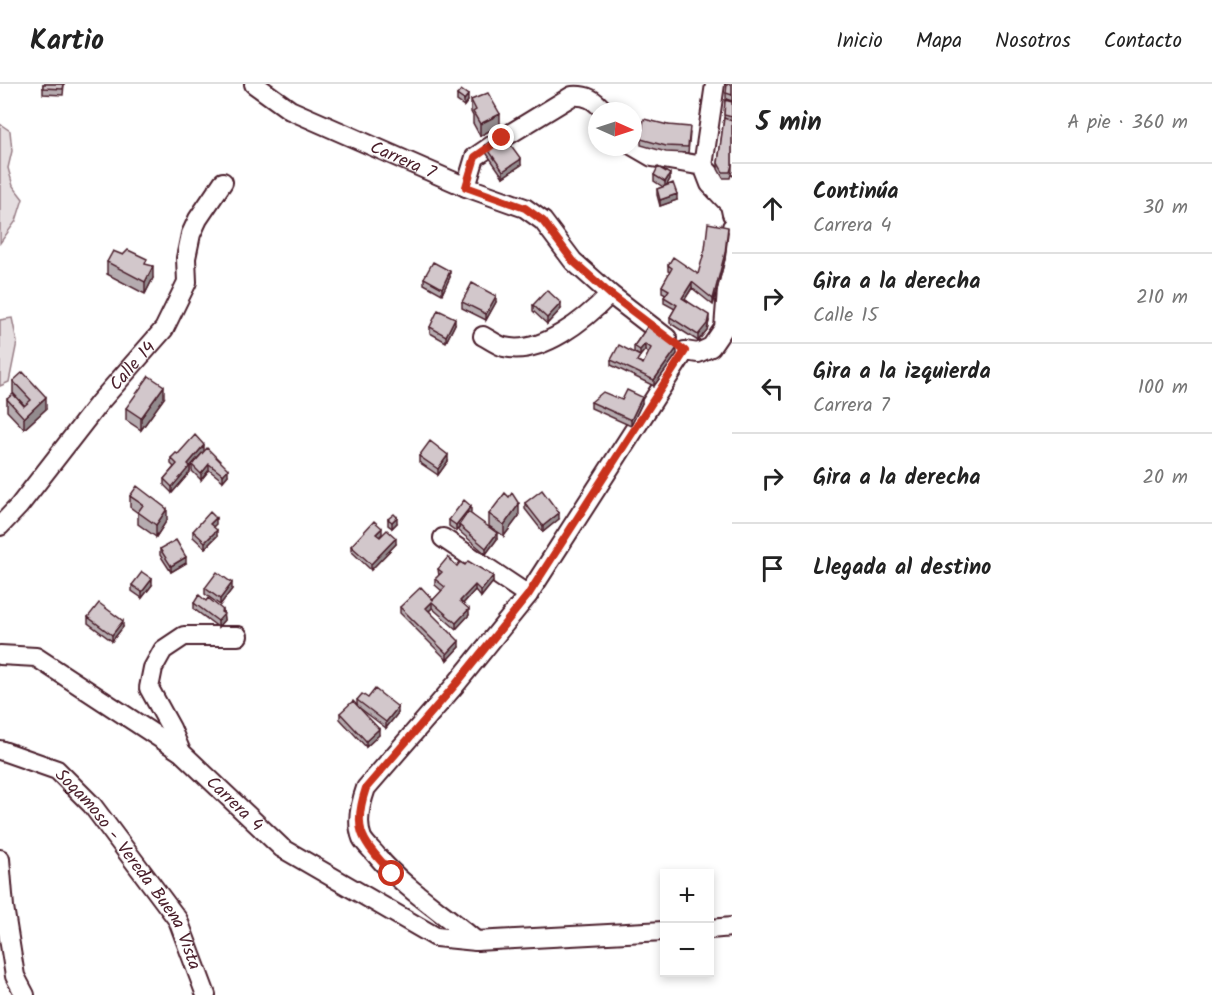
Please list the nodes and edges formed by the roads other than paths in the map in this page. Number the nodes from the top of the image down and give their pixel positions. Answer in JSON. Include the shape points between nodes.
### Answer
{"nodes":[{"id":1,"x":254,"y":84,"type":"edge"},
{"id":2,"x":715,"y":84,"type":"edge"},
{"id":3,"x":596,"y":102,"type":"edge"},
{"id":4,"x":642,"y":151,"type":"edge"},
{"id":5,"x":703,"y":166,"type":"junction"},
{"id":6,"x":223,"y":182,"type":"dead end"},
{"id":7,"x":732,"y":186,"type":"edge"},
{"id":8,"x":466,"y":187,"type":"junction"},
{"id":9,"x":732,"y":214,"type":"edge"},
{"id":10,"x":732,"y":227,"type":"edge"},
{"id":11,"x":610,"y":294,"type":"junction"},
{"id":12,"x":728,"y":331,"type":"edge"},
{"id":13,"x":483,"y":336,"type":"dead end"},
{"id":14,"x":685,"y":351,"type":"junction"},
{"id":15,"x":0,"y":526,"type":"edge"},
{"id":16,"x":443,"y":538,"type":"dead end"},
{"id":17,"x":528,"y":595,"type":"junction"},
{"id":18,"x":238,"y":636,"type":"dead end"},
{"id":19,"x":0,"y":655,"type":"edge"},
{"id":20,"x":0,"y":750,"type":"edge"},
{"id":21,"x":181,"y":752,"type":"junction"},
{"id":22,"x":0,"y":859,"type":"edge"},
{"id":23,"x":732,"y":927,"type":"edge"},
{"id":24,"x":714,"y":929,"type":"edge"},
{"id":25,"x":660,"y":931,"type":"edge"},
{"id":26,"x":476,"y":941,"type":"junction"},
{"id":27,"x":25,"y":995,"type":"edge"},
{"id":28,"x":206,"y":995,"type":"edge"}],
"edges":[{"from":1,"to":8,"type":"street","name":"Carrera 7","via":[[290,110]]},
{"from":2,"to":5,"type":"street"},
{"from":3,"to":8,"type":"street","via":[[585,95],[572,96],[502,138],[475,157]]},
{"from":4,"to":5,"type":"street","via":[[652,157]]},
{"from":5,"to":7,"type":"street","via":[[714,178]]},
{"from":5,"to":9,"type":"street","via":[[710,184]]},
{"from":6,"to":15,"type":"street","name":"Calle 14","via":[[191,234],[187,282],[164,329]]},
{"from":8,"to":11,"type":"street","name":"Carrera 7","via":[[525,208],[543,221],[573,261]]},
{"from":10,"to":12,"type":"street"},
{"from":11,"to":13,"type":"street","via":[[591,314],[543,344],[504,347]]},
{"from":11,"to":14,"type":"street","name":"Carrera 7"},
{"from":12,"to":14,"type":"street","via":[[711,347],[698,353]]},
{"from":14,"to":17,"type":"street"},
{"from":16,"to":17,"type":"street"},
{"from":17,"to":26,"type":"street","via":[[366,788],[359,809],[362,838],[392,874]]},
{"from":18,"to":21,"type":"street","via":[[184,636],[163,650],[153,668],[149,688]]},
{"from":19,"to":21,"type":"street","name":"Carrera 4","via":[[36,657]]},
{"from":20,"to":28,"type":"street","name":"Sogamoso - Vereda Buena Vista","via":[[57,770],[92,805],[178,920]]},
{"from":21,"to":26,"type":"street","name":"Carrera 4","via":[[282,848],[436,936]]},
{"from":22,"to":27,"type":"street","via":[[3,907],[15,976]]},
{"from":23,"to":24,"type":"street"},
{"from":25,"to":26,"type":"street","name":"Carrera 4"}]}
